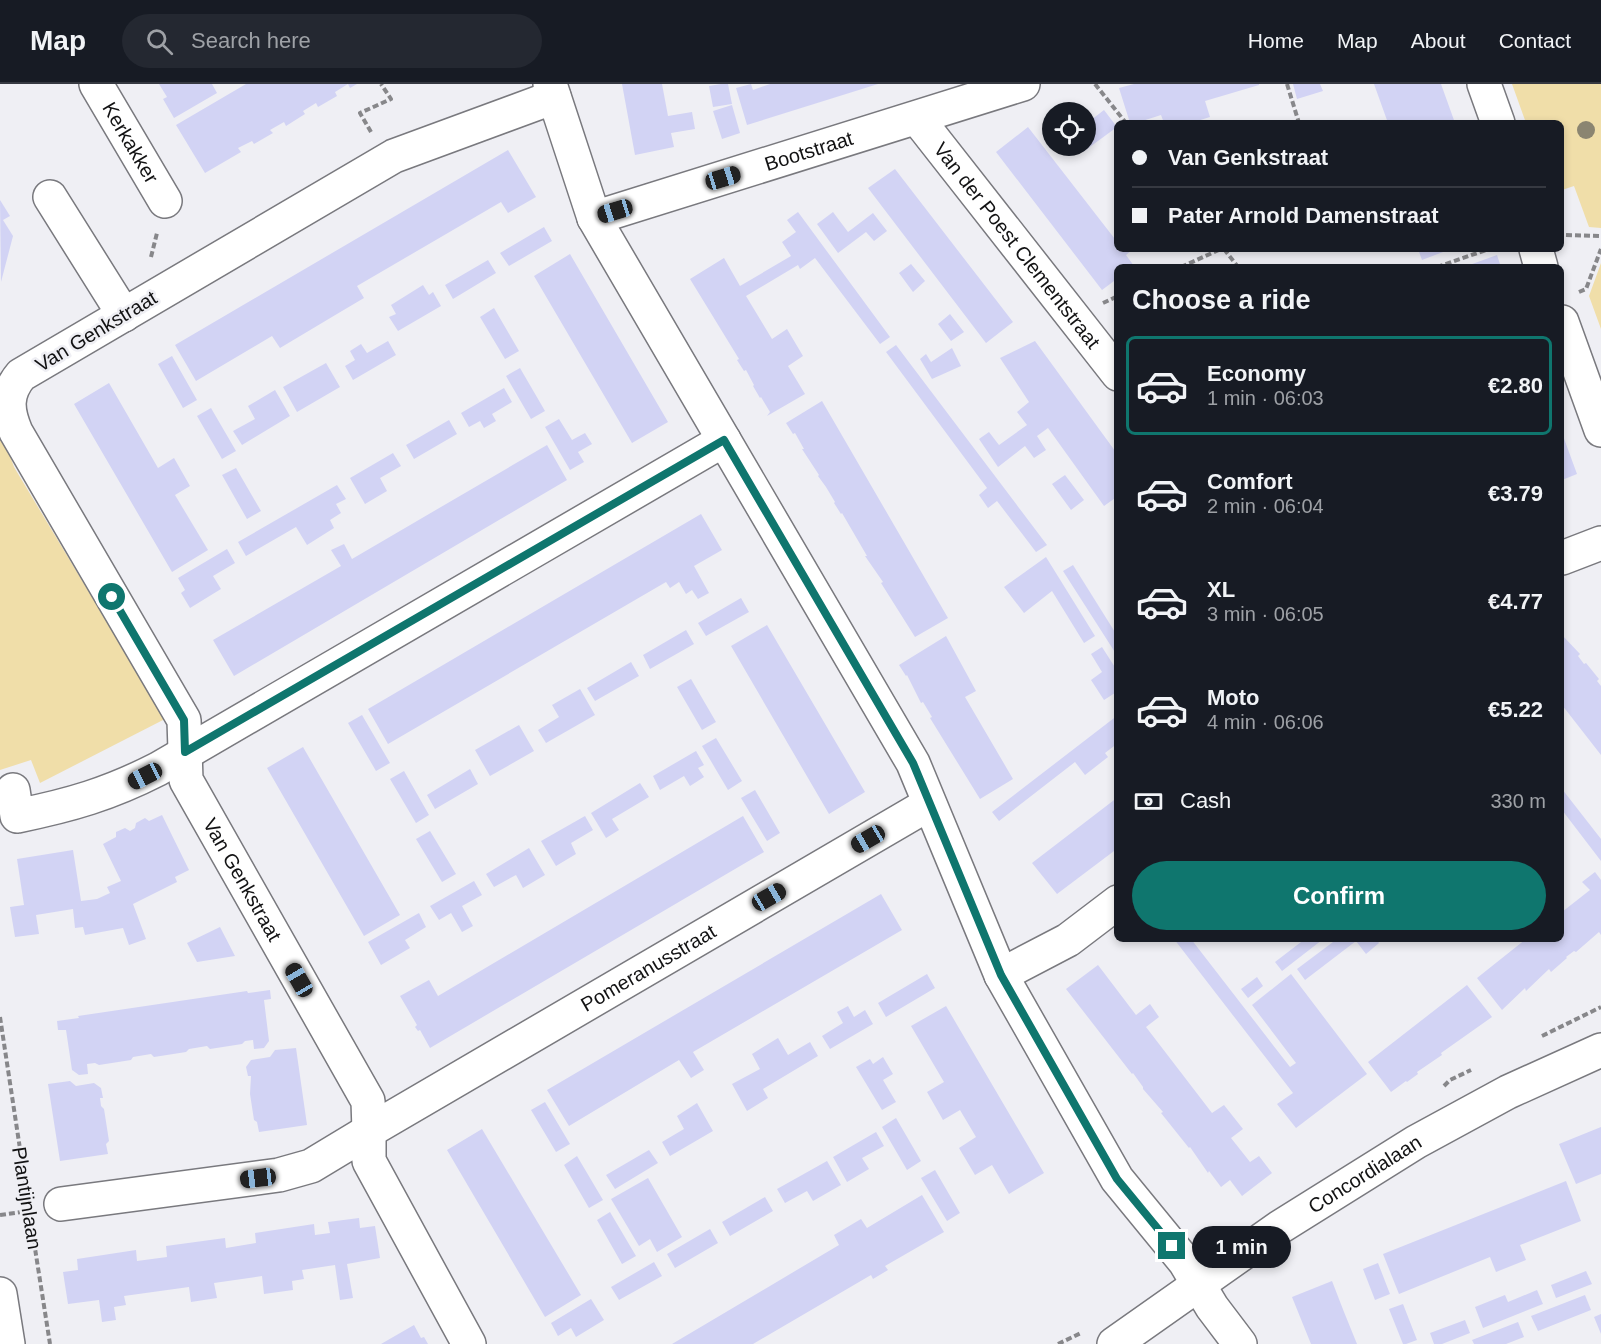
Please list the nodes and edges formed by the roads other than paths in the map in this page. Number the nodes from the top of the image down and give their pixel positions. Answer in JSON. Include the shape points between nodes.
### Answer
{"nodes":[{"id":1,"x":96,"y":84,"type":"edge"},
{"id":2,"x":1023,"y":84,"type":"edge"},
{"id":3,"x":1484,"y":84,"type":"edge"},
{"id":4,"x":552,"y":90,"type":"edge"},
{"id":5,"x":917,"y":118,"type":"junction"},
{"id":6,"x":1497,"y":120,"type":"edge"},
{"id":7,"x":50,"y":197,"type":"dead end"},
{"id":8,"x":165,"y":201,"type":"road end"},
{"id":9,"x":594,"y":218,"type":"junction"},
{"id":10,"x":1566,"y":309,"type":"edge"},
{"id":11,"x":124,"y":315,"type":"junction"},
{"id":12,"x":1114,"y":369,"type":"edge"},
{"id":13,"x":1601,"y":430,"type":"edge"},
{"id":14,"x":724,"y":440,"type":"junction"},
{"id":15,"x":1601,"y":543,"type":"edge"},
{"id":16,"x":1564,"y":557,"type":"edge"},
{"id":17,"x":185,"y":752,"type":"junction"},
{"id":18,"x":13,"y":790,"type":"dead end"},
{"id":19,"x":928,"y":804,"type":"junction"},
{"id":20,"x":1114,"y":905,"type":"edge"},
{"id":21,"x":1001,"y":975,"type":"junction"},
{"id":22,"x":1601,"y":1050,"type":"edge"},
{"id":23,"x":369,"y":1131,"type":"junction"},
{"id":24,"x":62,"y":1204,"type":"dead end"},
{"id":25,"x":1199,"y":1285,"type":"junction"},
{"id":26,"x":0,"y":1294,"type":"edge"},
{"id":27,"x":8,"y":1344,"type":"edge"},
{"id":28,"x":469,"y":1344,"type":"edge"},
{"id":29,"x":1114,"y":1344,"type":"edge"},
{"id":30,"x":1239,"y":1344,"type":"edge"}],
"edges":[{"from":1,"to":8,"type":"street","name":"Kerkakker"},
{"from":2,"to":5,"type":"street","name":"Bootstraat"},
{"from":3,"to":6,"type":"street"},
{"from":4,"to":9,"type":"street"},
{"from":4,"to":11,"type":"street","name":"Van Genkstraat","via":[[394,156]]},
{"from":5,"to":9,"type":"street","name":"Bootstraat"},
{"from":5,"to":12,"type":"street","name":"Van der Poest Clementstraat"},
{"from":7,"to":11,"type":"street"},
{"from":9,"to":14,"type":"street"},
{"from":10,"to":13,"type":"street"},
{"from":11,"to":17,"type":"street","name":"Van Genkstraat","via":[[21,375],[13,384],[8,405],[16,432],[184,720]]},
{"from":14,"to":17,"type":"street"},
{"from":14,"to":19,"type":"street","via":[[913,763]]},
{"from":15,"to":16,"type":"street"},
{"from":17,"to":18,"type":"street","via":[[131,783],[59,807],[17,816]]},
{"from":17,"to":23,"type":"street","name":"Van Genkstraat","via":[[186,780],[368,1101]]},
{"from":19,"to":21,"type":"street"},
{"from":19,"to":23,"type":"street","name":"Pomeranusstraat"},
{"from":20,"to":21,"type":"street","via":[[1068,940]]},
{"from":21,"to":25,"type":"street","via":[[1117,1179]]},
{"from":22,"to":25,"type":"street","name":"Concordialaan","via":[[1508,1092],[1416,1142],[1280,1227]]},
{"from":23,"to":24,"type":"street","via":[[311,1166],[279,1176]]},
{"from":23,"to":28,"type":"street","name":"Van Genkstraat","via":[[369,1161]]},
{"from":25,"to":29,"type":"street","name":"Concordialaan"},
{"from":25,"to":30,"type":"street"},
{"from":26,"to":27,"type":"street"}]}
